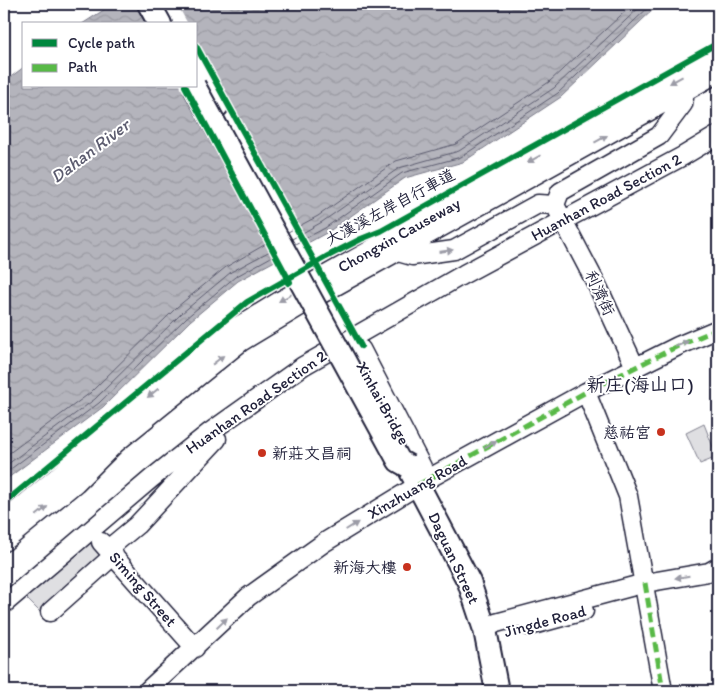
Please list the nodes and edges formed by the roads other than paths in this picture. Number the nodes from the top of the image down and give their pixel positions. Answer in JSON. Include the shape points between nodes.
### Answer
{"nodes":[{"id":1,"x":149,"y":4,"type":"edge"},
{"id":2,"x":162,"y":4,"type":"edge"},
{"id":3,"x":159,"y":22,"type":"edge"},
{"id":4,"x":171,"y":22,"type":"edge"},
{"id":5,"x":718,"y":56,"type":"edge"},
{"id":6,"x":198,"y":72,"type":"edge"},
{"id":7,"x":718,"y":73,"type":"edge"},
{"id":8,"x":195,"y":88,"type":"edge"},
{"id":9,"x":685,"y":92,"type":"junction"},
{"id":10,"x":718,"y":134,"type":"edge"},
{"id":11,"x":560,"y":212,"type":"junction"},
{"id":12,"x":398,"y":252,"type":"junction"},
{"id":13,"x":718,"y":329,"type":"edge"},
{"id":14,"x":361,"y":349,"type":"dead end"},
{"id":15,"x":336,"y":362,"type":"dead end"},
{"id":16,"x":641,"y":364,"type":"junction"},
{"id":17,"x":586,"y":392,"type":"junction"},
{"id":18,"x":210,"y":432,"type":"junction"},
{"id":19,"x":413,"y":476,"type":"junction"},
{"id":20,"x":4,"y":521,"type":"edge"},
{"id":21,"x":90,"y":531,"type":"junction"},
{"id":22,"x":4,"y":542,"type":"edge"},
{"id":23,"x":111,"y":552,"type":"junction"},
{"id":24,"x":718,"y":567,"type":"edge"},
{"id":25,"x":645,"y":583,"type":"junction"},
{"id":26,"x":4,"y":604,"type":"edge"},
{"id":27,"x":50,"y":612,"type":"dead end"},
{"id":28,"x":485,"y":630,"type":"junction"},
{"id":29,"x":195,"y":648,"type":"junction"},
{"id":30,"x":147,"y":691,"type":"edge"},
{"id":31,"x":497,"y":691,"type":"edge"},
{"id":32,"x":663,"y":691,"type":"edge"}],
"edges":[{"from":1,"to":3,"type":"main road"},
{"from":2,"to":4,"type":"main road"},
{"from":5,"to":20,"type":"street","name":"Chongxin Causeway","one_way":true,"via":[[232,330],[106,432]]},
{"from":6,"to":19,"type":"main road","name":"Xinhai Bridge","via":[[407,455]]},
{"from":7,"to":9,"type":"street","name":"Chongxin Causeway"},
{"from":8,"to":19,"type":"main road","name":"Xinhai Bridge","bridge":true,"via":[[400,461]]},
{"from":9,"to":11,"type":"street","via":[[683,104],[659,136],[560,192]]},
{"from":12,"to":9,"type":"street","name":"Chongxin Causeway","one_way":true},
{"from":10,"to":11,"type":"street","name":"Huanhan Road Section 2","via":[[683,156]]},
{"from":12,"to":11,"type":"street","one_way":true,"via":[[412,256],[454,250],[538,204]]},
{"from":11,"to":16,"type":"street","name":"利濟街"},
{"from":11,"to":18,"type":"street","name":"Huanhan Road Section 2","via":[[318,356]]},
{"from":22,"to":12,"type":"street","name":"Chongxin Causeway","one_way":true,"via":[[240,342]]},
{"from":16,"to":13,"type":"street","name":"Xinzhuang Road","one_way":true},
{"from":14,"to":19,"type":"street","via":[[422,466]]},
{"from":15,"to":19,"type":"street","name":"Daguan Street","via":[[402,477]]},
{"from":16,"to":17,"type":"street","name":"Xinzhuang Road"},
{"from":19,"to":17,"type":"street","name":"Xinzhuang Road","one_way":true},
{"from":17,"to":25,"type":"street","via":[[628,496]]},
{"from":18,"to":21,"type":"street","name":"Huanhan Road Section 2"},
{"from":18,"to":23,"type":"street","via":[[217,439]]},
{"from":19,"to":28,"type":"main road","name":"Daguan Street","via":[[469,582]]},
{"from":29,"to":19,"type":"street","name":"Xinzhuang Road","one_way":true,"via":[[248,597]]},
{"from":21,"to":23,"type":"street","name":"Siming Street"},
{"from":21,"to":26,"type":"street","name":"Huanhan Road Section 2"},
{"from":23,"to":27,"type":"street"},
{"from":23,"to":29,"type":"street","name":"Siming Street"},
{"from":24,"to":25,"type":"street","name":"Jingde Road","one_way":true,"via":[[709,572]]},
{"from":25,"to":28,"type":"street","name":"Jingde Road","via":[[496,623]]},
{"from":25,"to":32,"type":"street"},
{"from":28,"to":31,"type":"main road","name":"Daguan Street"},
{"from":29,"to":30,"type":"street","name":"Xinzhuang Road"}]}
